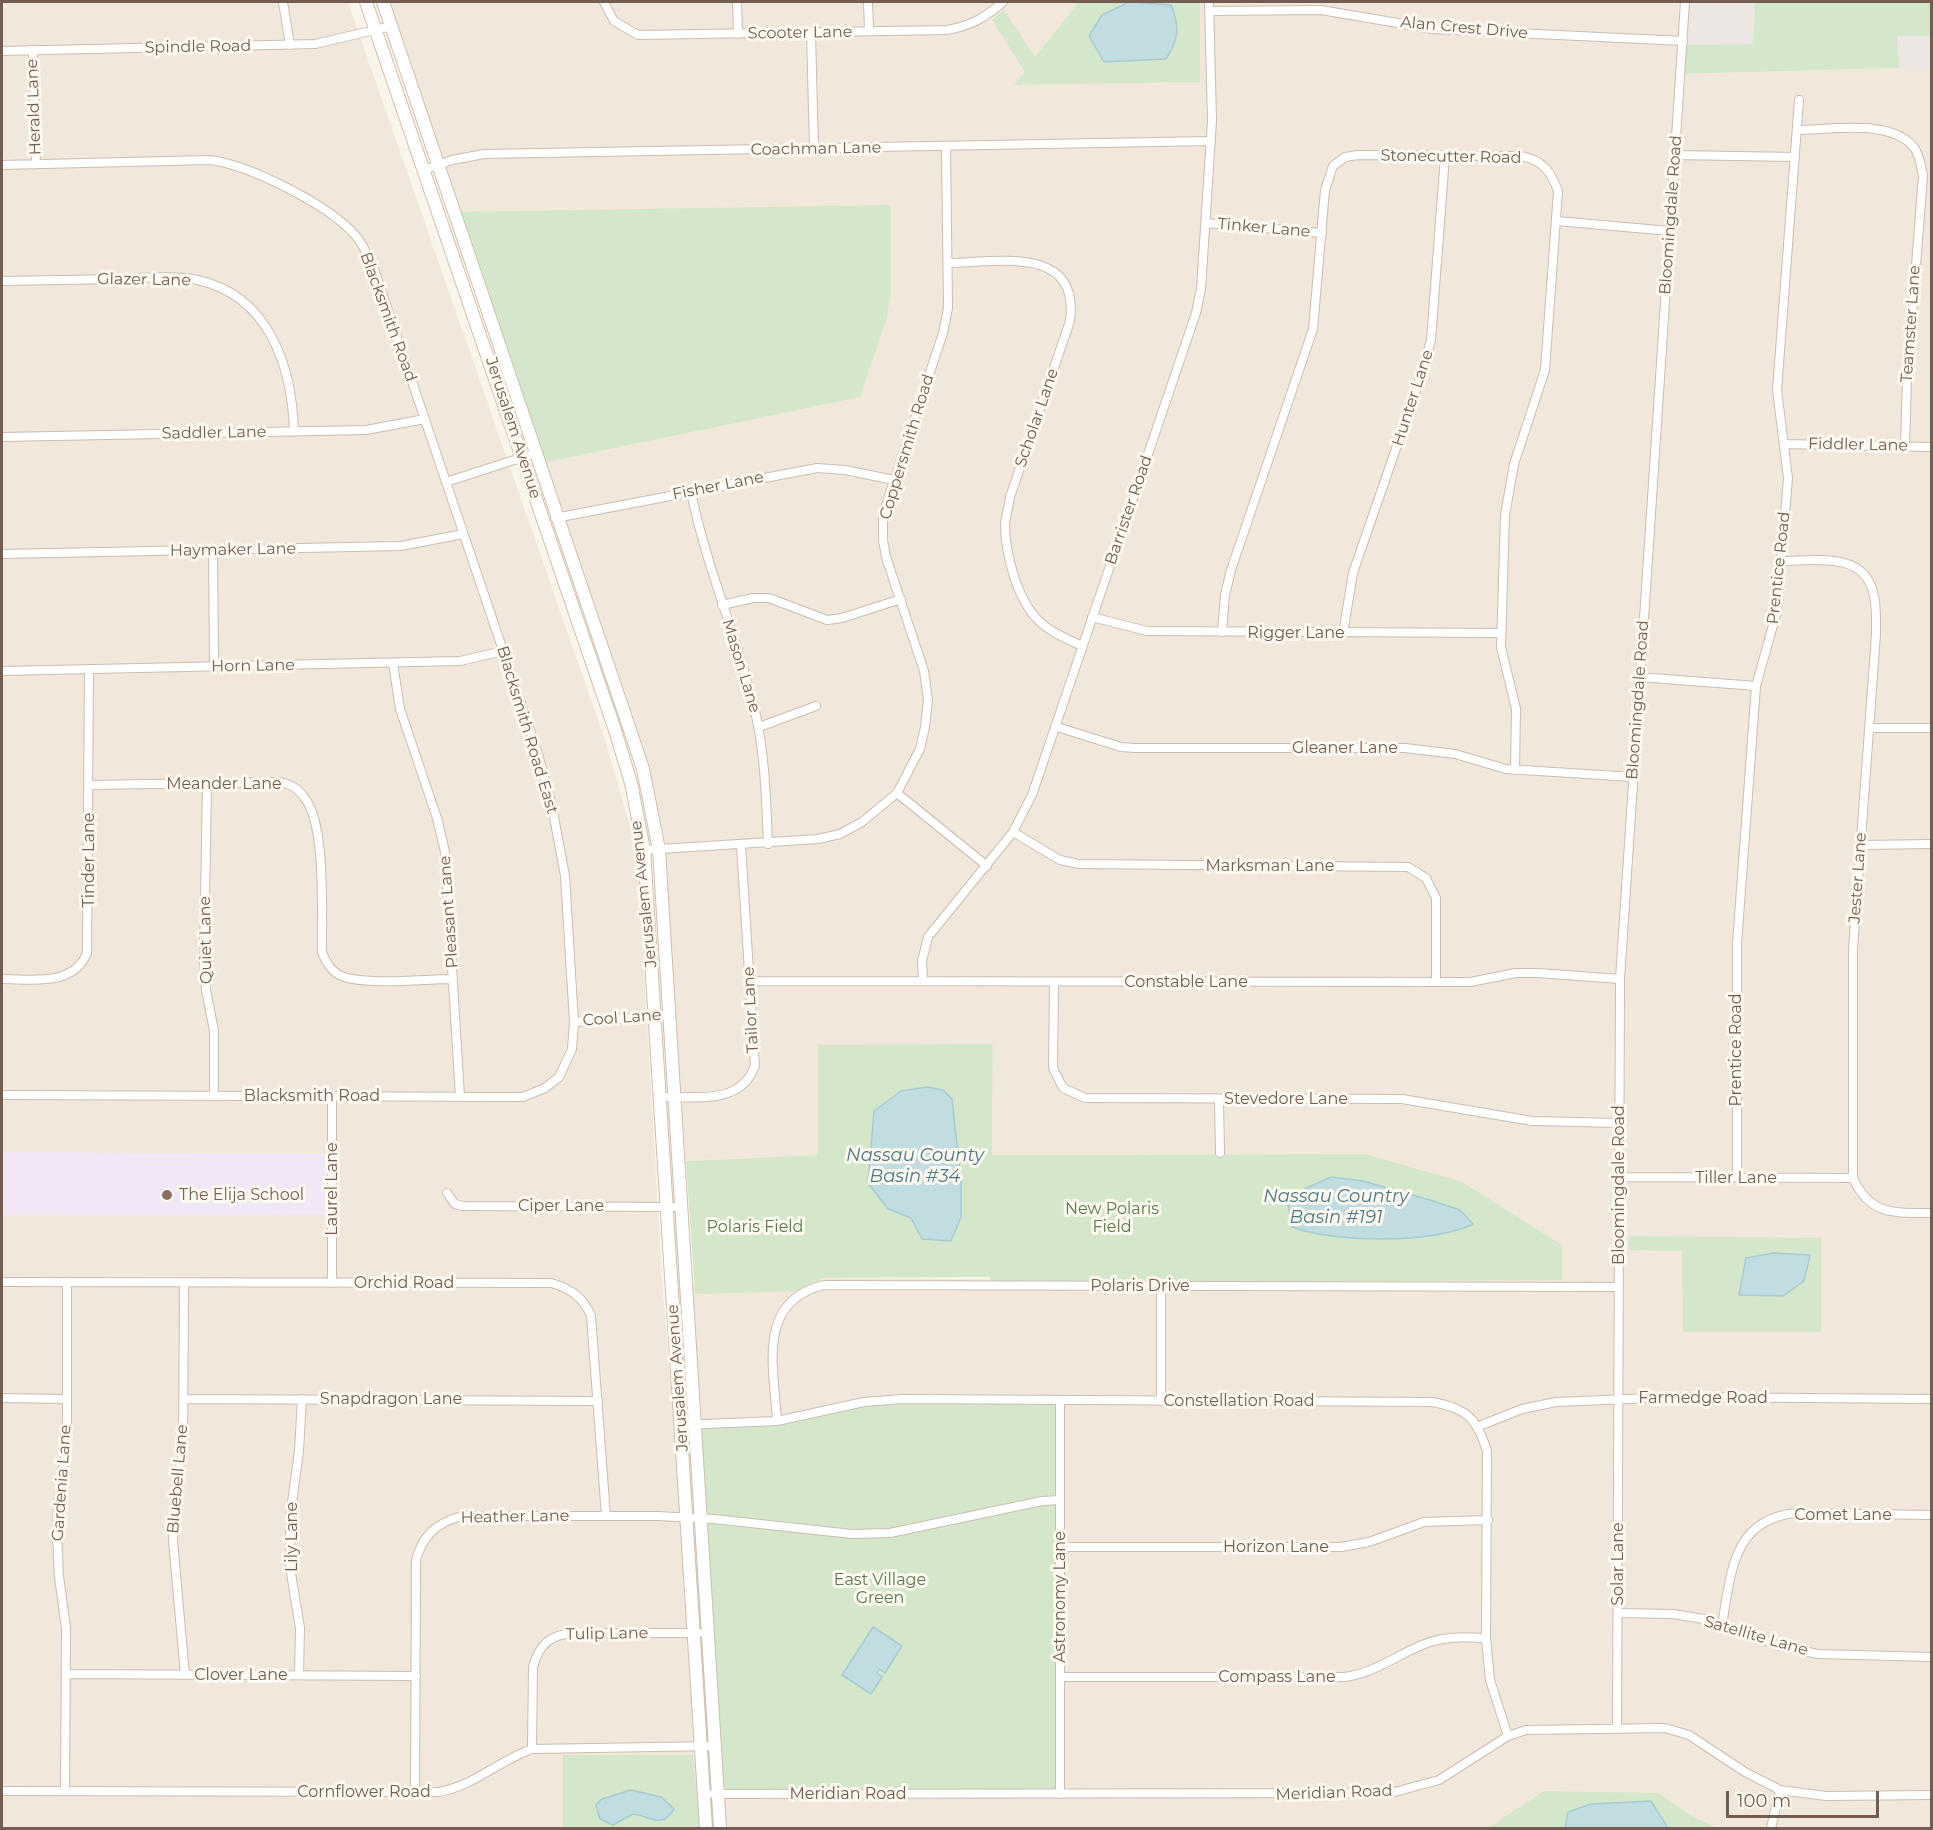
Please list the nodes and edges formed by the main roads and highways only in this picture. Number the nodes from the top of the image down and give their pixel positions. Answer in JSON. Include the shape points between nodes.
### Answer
{"nodes":[{"id":1,"x":366,"y":2,"type":"edge"},
{"id":2,"x":383,"y":2,"type":"edge"},
{"id":3,"x":604,"y":651,"type":"junction"},
{"id":4,"x":590,"y":656,"type":"junction"},
{"id":5,"x":706,"y":1828,"type":"edge"},
{"id":6,"x":720,"y":1828,"type":"edge"}],
"edges":[{"from":1,"to":4,"type":"main road","name":"Jerusalem Avenue"},
{"from":2,"to":3,"type":"main road","name":"Jerusalem Avenue"},
{"from":3,"to":4,"type":"main road"},
{"from":3,"to":6,"type":"main road","name":"Jerusalem Avenue","via":[[643,769],[658,849]]},
{"from":4,"to":5,"type":"main road","name":"Jerusalem Avenue","via":[[631,783],[644,850]]}]}
